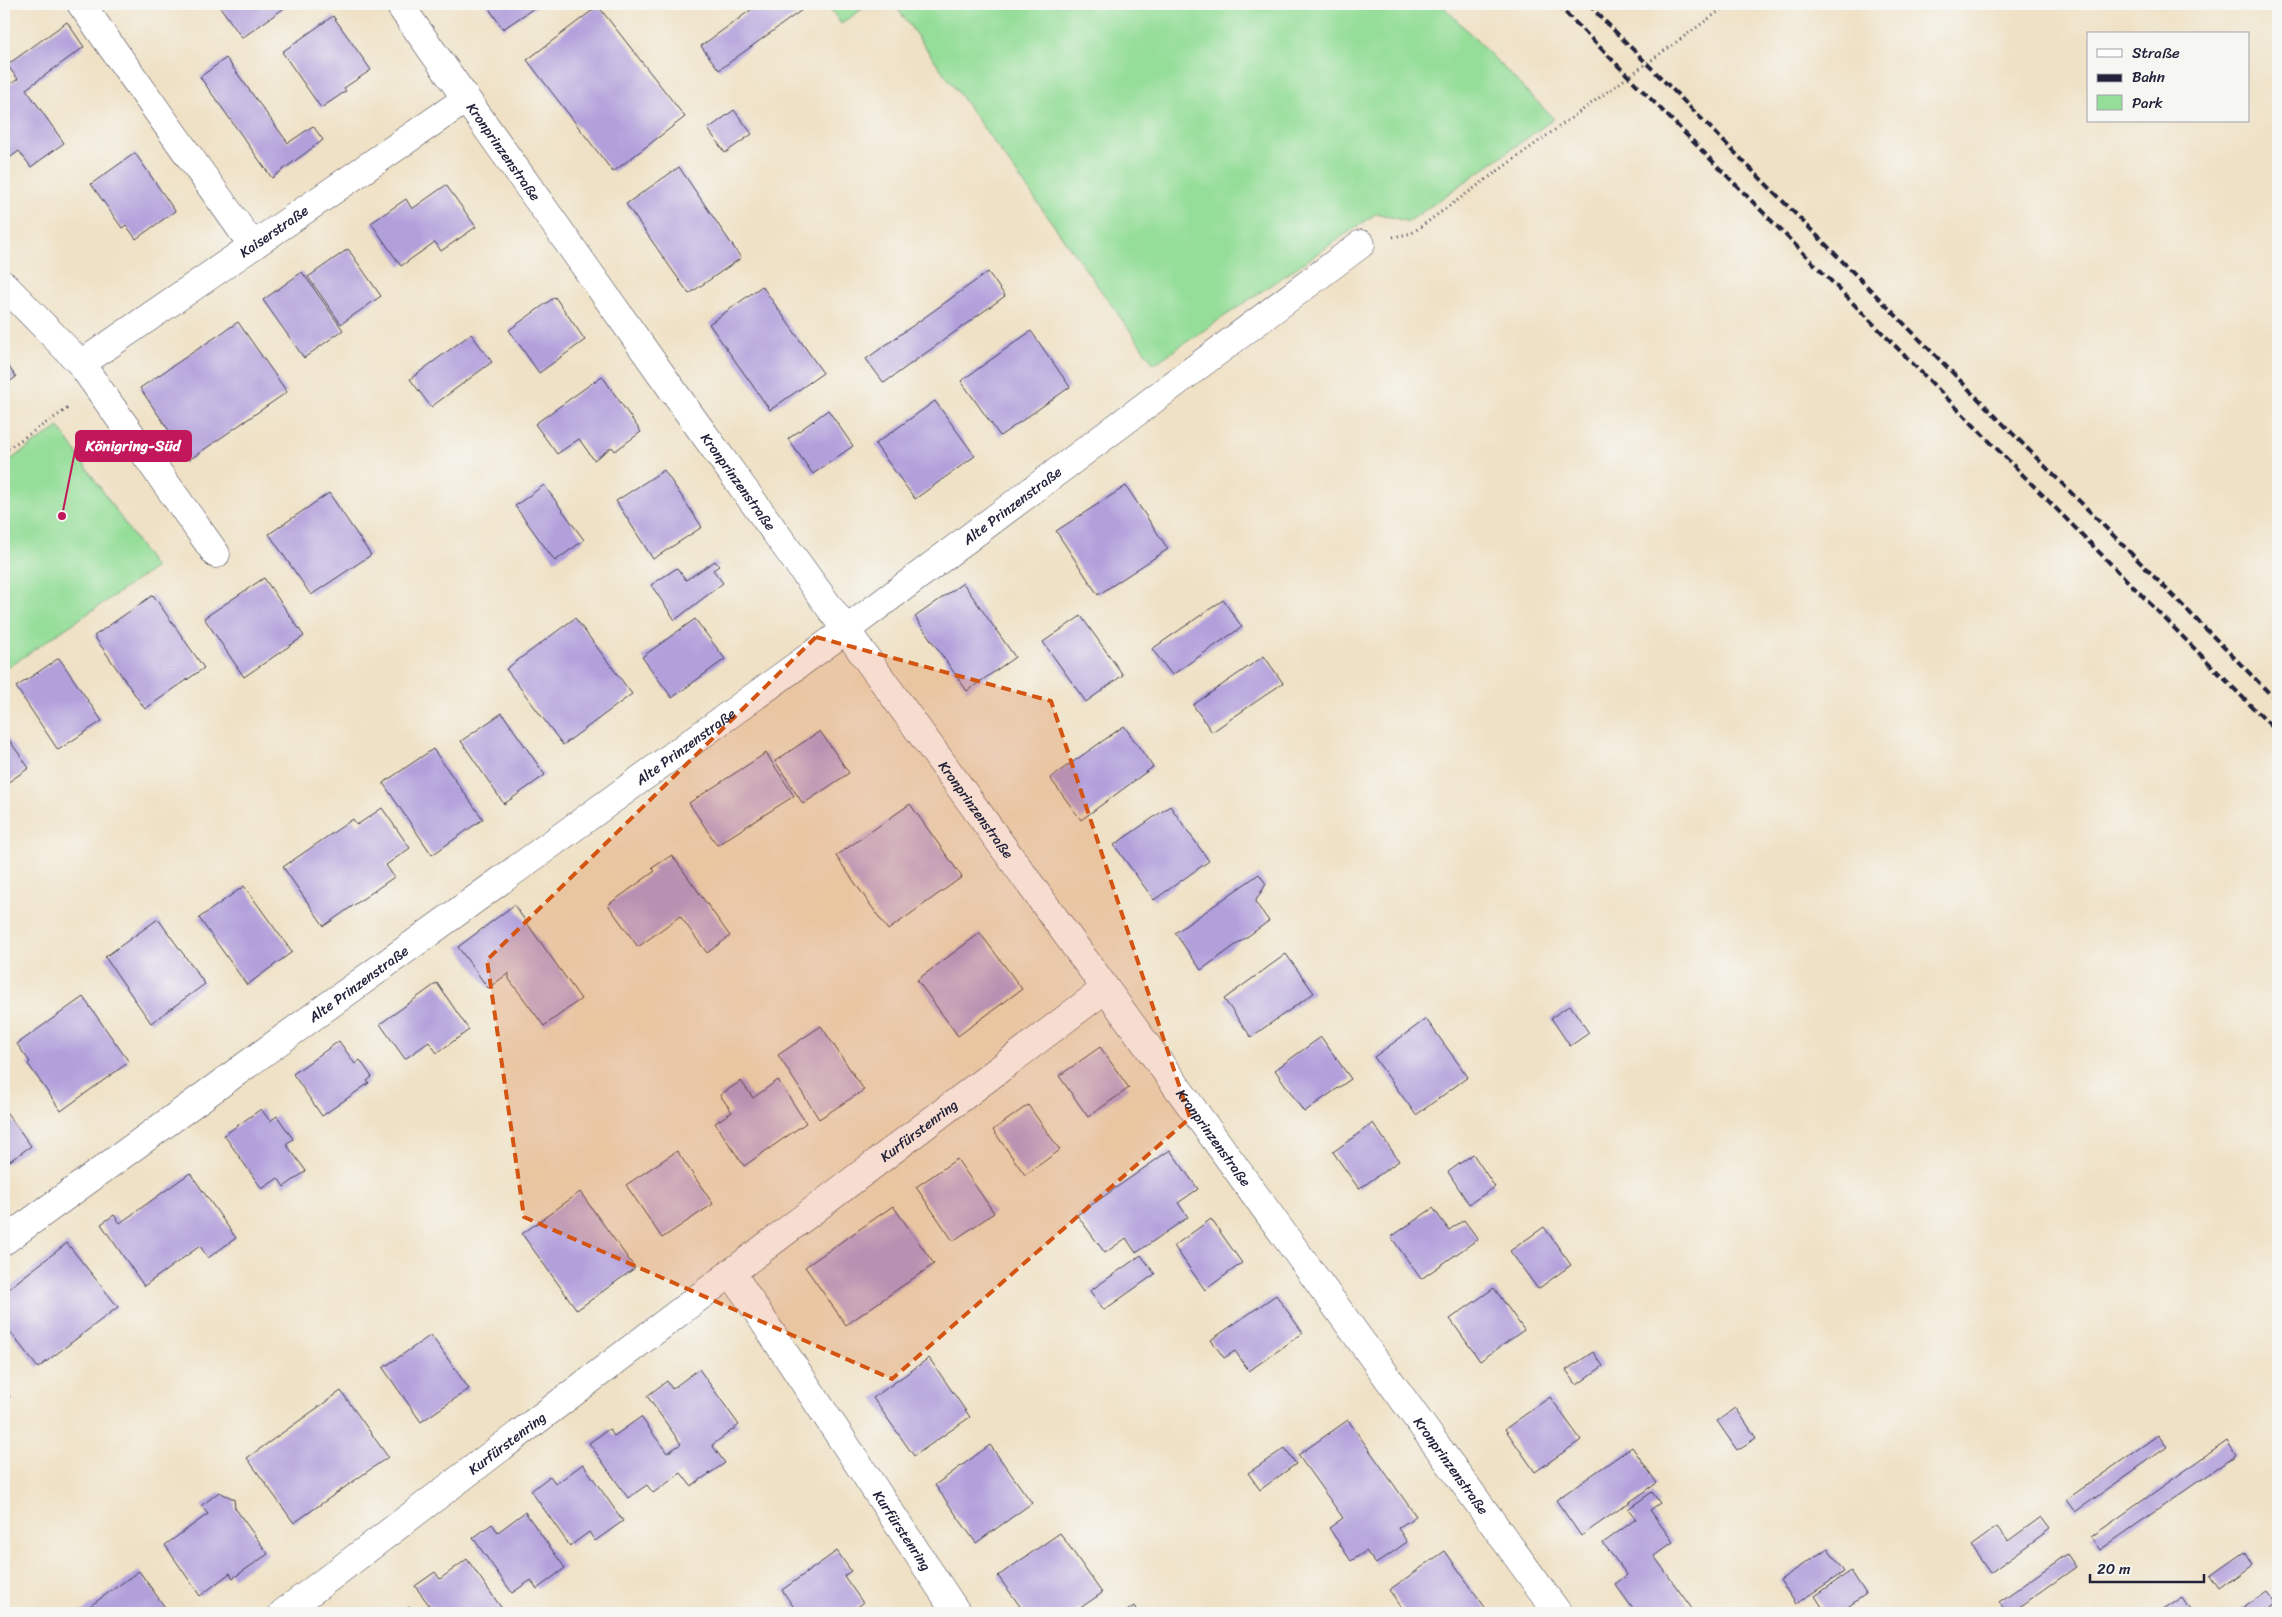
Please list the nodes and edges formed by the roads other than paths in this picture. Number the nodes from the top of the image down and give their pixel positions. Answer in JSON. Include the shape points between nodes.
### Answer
{"nodes":[{"id":1,"x":81,"y":4,"type":"edge"},
{"id":2,"x":399,"y":4,"type":"edge"},
{"id":3,"x":466,"y":99,"type":"junction"},
{"id":4,"x":1361,"y":244,"type":"road end"},
{"id":5,"x":253,"y":246,"type":"junction"},
{"id":6,"x":4,"y":285,"type":"edge"},
{"id":7,"x":81,"y":364,"type":"junction"},
{"id":8,"x":216,"y":554,"type":"dead end"},
{"id":9,"x":846,"y":630,"type":"junction"},
{"id":10,"x":1105,"y":989,"type":"junction"},
{"id":11,"x":4,"y":1241,"type":"edge"},
{"id":12,"x":731,"y":1272,"type":"junction"},
{"id":13,"x":283,"y":1613,"type":"edge"},
{"id":14,"x":957,"y":1613,"type":"edge"},
{"id":15,"x":1558,"y":1613,"type":"edge"}],
"edges":[{"from":1,"to":5,"type":"street"},
{"from":2,"to":3,"type":"street","name":"Kronprinzenstraße"},
{"from":3,"to":5,"type":"street","name":"Kaiserstraße"},
{"from":3,"to":9,"type":"street","name":"Kronprinzenstraße"},
{"from":4,"to":9,"type":"street","name":"Alte Prinzenstraße"},
{"from":5,"to":7,"type":"street","name":"Kaiserstraße"},
{"from":6,"to":7,"type":"street"},
{"from":7,"to":8,"type":"street"},
{"from":9,"to":10,"type":"street","name":"Kronprinzenstraße"},
{"from":9,"to":11,"type":"street","name":"Alte Prinzenstraße"},
{"from":10,"to":12,"type":"street","name":"Kurfürstenring"},
{"from":10,"to":15,"type":"street","name":"Kronprinzenstraße"},
{"from":12,"to":13,"type":"street","name":"Kurfürstenring"},
{"from":12,"to":14,"type":"street","name":"Kurfürstenring"}]}
